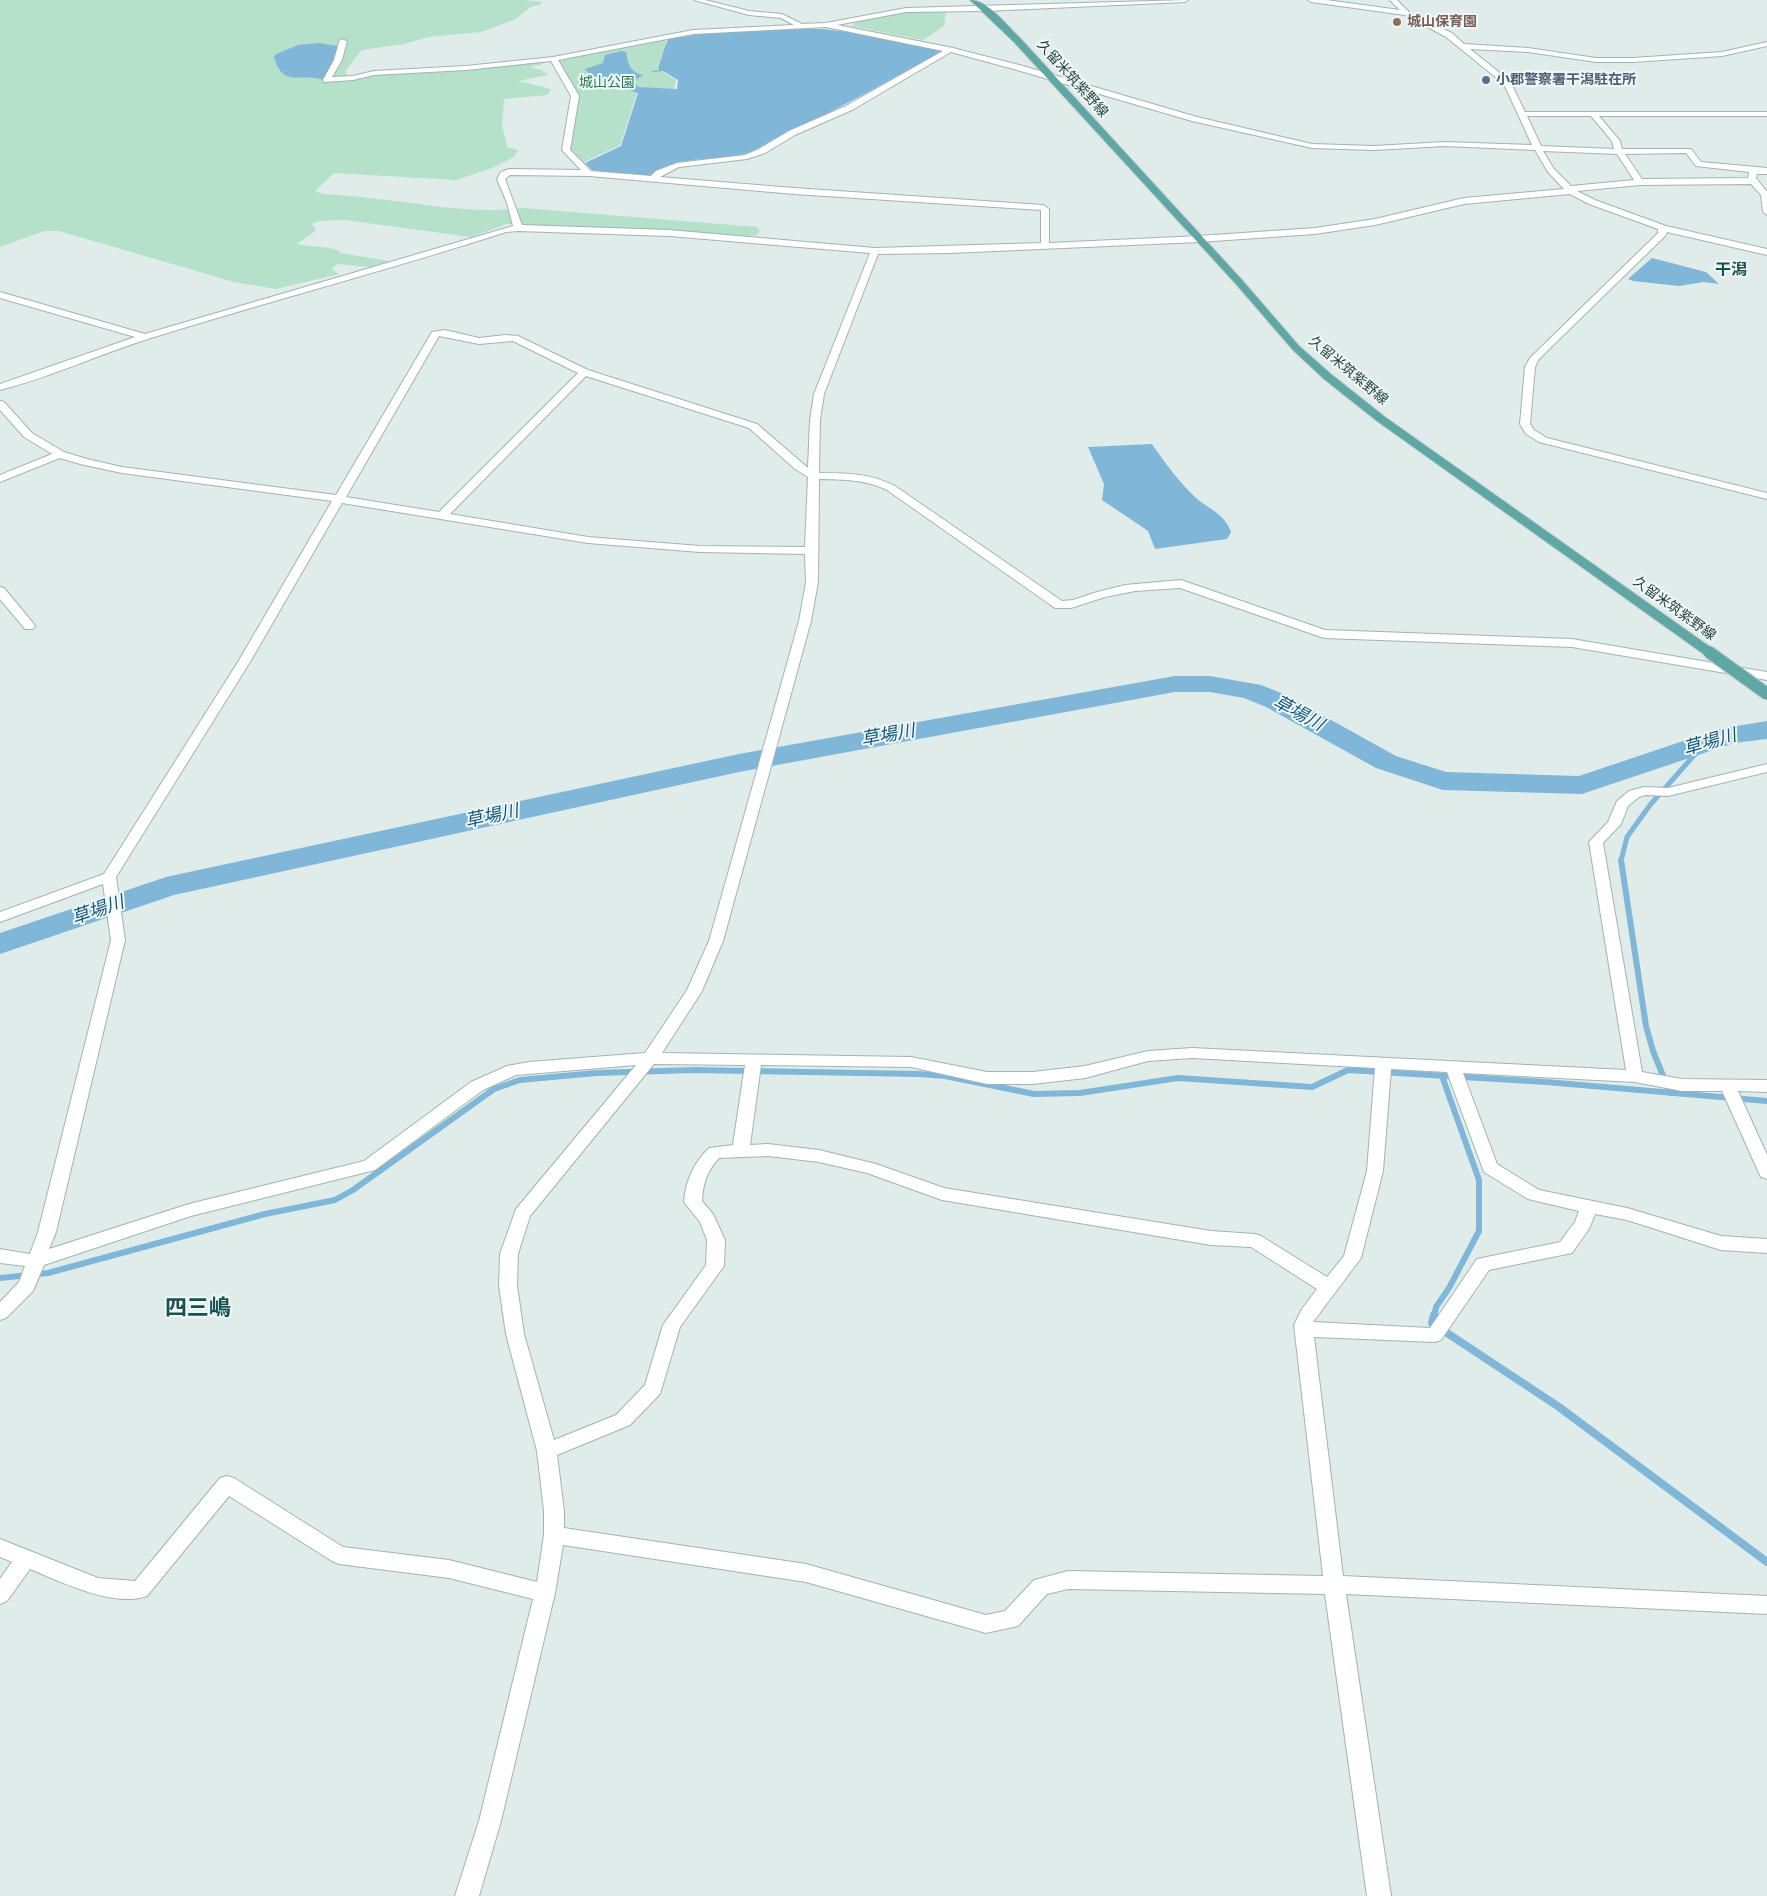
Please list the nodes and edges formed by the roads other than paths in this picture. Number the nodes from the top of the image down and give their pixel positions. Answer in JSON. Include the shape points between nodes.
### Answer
{"nodes":[{"id":1,"x":697,"y":0,"type":"edge"},
{"id":2,"x":973,"y":0,"type":"edge"},
{"id":3,"x":1185,"y":0,"type":"edge"},
{"id":4,"x":1311,"y":0,"type":"edge"},
{"id":5,"x":1393,"y":0,"type":"edge"},
{"id":6,"x":985,"y":9,"type":"junction"},
{"id":7,"x":1406,"y":13,"type":"junction"},
{"id":8,"x":826,"y":24,"type":"junction"},
{"id":9,"x":803,"y":25,"type":"junction"},
{"id":10,"x":342,"y":41,"type":"dead end"},
{"id":11,"x":1767,"y":44,"type":"edge"},
{"id":12,"x":1462,"y":46,"type":"junction"},
{"id":13,"x":950,"y":50,"type":"junction"},
{"id":14,"x":553,"y":59,"type":"junction"},
{"id":15,"x":1052,"y":79,"type":"junction"},
{"id":16,"x":1523,"y":114,"type":"junction"},
{"id":17,"x":1767,"y":114,"type":"edge"},
{"id":18,"x":1594,"y":115,"type":"junction"},
{"id":19,"x":1538,"y":147,"type":"junction"},
{"id":20,"x":1618,"y":150,"type":"junction"},
{"id":21,"x":1754,"y":171,"type":"junction"},
{"id":22,"x":1767,"y":171,"type":"edge"},
{"id":23,"x":589,"y":173,"type":"junction"},
{"id":24,"x":652,"y":179,"type":"junction"},
{"id":25,"x":1752,"y":181,"type":"junction"},
{"id":26,"x":1640,"y":182,"type":"junction"},
{"id":27,"x":1570,"y":190,"type":"junction"},
{"id":28,"x":1767,"y":212,"type":"edge"},
{"id":29,"x":518,"y":228,"type":"junction"},
{"id":30,"x":1662,"y":228,"type":"junction"},
{"id":31,"x":1199,"y":239,"type":"junction"},
{"id":32,"x":1045,"y":246,"type":"junction"},
{"id":33,"x":875,"y":251,"type":"junction"},
{"id":34,"x":1767,"y":252,"type":"edge"},
{"id":35,"x":0,"y":295,"type":"edge"},
{"id":36,"x":145,"y":337,"type":"junction"},
{"id":37,"x":584,"y":372,"type":"junction"},
{"id":38,"x":0,"y":387,"type":"edge"},
{"id":39,"x":0,"y":404,"type":"edge"},
{"id":40,"x":60,"y":454,"type":"junction"},
{"id":41,"x":813,"y":476,"type":"junction"},
{"id":42,"x":0,"y":478,"type":"edge"},
{"id":43,"x":1767,"y":496,"type":"edge"},
{"id":44,"x":338,"y":499,"type":"junction"},
{"id":45,"x":441,"y":516,"type":"junction"},
{"id":46,"x":811,"y":551,"type":"junction"},
{"id":47,"x":0,"y":591,"type":"edge"},
{"id":48,"x":29,"y":626,"type":"dead end"},
{"id":49,"x":1767,"y":676,"type":"edge"},
{"id":50,"x":1767,"y":694,"type":"edge"},
{"id":51,"x":1767,"y":768,"type":"edge"},
{"id":52,"x":109,"y":877,"type":"junction"},
{"id":53,"x":0,"y":917,"type":"edge"},
{"id":54,"x":650,"y":1058,"type":"junction"},
{"id":55,"x":754,"y":1059,"type":"junction"},
{"id":56,"x":1384,"y":1062,"type":"junction"},
{"id":57,"x":1453,"y":1066,"type":"junction"},
{"id":58,"x":1635,"y":1076,"type":"junction"},
{"id":59,"x":1727,"y":1085,"type":"junction"},
{"id":60,"x":1767,"y":1086,"type":"edge"},
{"id":61,"x":741,"y":1150,"type":"junction"},
{"id":62,"x":1767,"y":1173,"type":"edge"},
{"id":63,"x":1589,"y":1207,"type":"junction"},
{"id":64,"x":1767,"y":1246,"type":"edge"},
{"id":65,"x":0,"y":1256,"type":"edge"},
{"id":66,"x":35,"y":1261,"type":"junction"},
{"id":67,"x":1330,"y":1288,"type":"junction"},
{"id":68,"x":0,"y":1313,"type":"edge"},
{"id":69,"x":1304,"y":1329,"type":"junction"},
{"id":70,"x":547,"y":1451,"type":"junction"},
{"id":71,"x":554,"y":1535,"type":"junction"},
{"id":72,"x":0,"y":1548,"type":"edge"},
{"id":73,"x":27,"y":1558,"type":"junction"},
{"id":74,"x":1334,"y":1585,"type":"junction"},
{"id":75,"x":545,"y":1593,"type":"junction"},
{"id":76,"x":0,"y":1595,"type":"edge"},
{"id":77,"x":1767,"y":1605,"type":"edge"},
{"id":78,"x":467,"y":1896,"type":"edge"},
{"id":79,"x":1379,"y":1896,"type":"edge"}],
"edges":[{"from":1,"to":9,"type":"street","via":[[749,13],[782,16]]},
{"from":2,"to":6,"type":"main road","name":"久留米筑紫野線"},
{"from":3,"to":6,"type":"street"},
{"from":4,"to":7,"type":"street"},
{"from":5,"to":7,"type":"street"},
{"from":6,"to":8,"type":"street","via":[[906,10]]},
{"from":6,"to":15,"type":"main road","name":"久留米筑紫野線"},
{"from":7,"to":12,"type":"street"},
{"from":8,"to":9,"type":"street"},
{"from":8,"to":13,"type":"street"},
{"from":9,"to":14,"type":"street","via":[[704,31]]},
{"from":10,"to":14,"type":"street","via":[[338,60],[326,80],[374,73]]},
{"from":11,"to":12,"type":"street","via":[[1722,54],[1633,60],[1596,60],[1540,51]]},
{"from":12,"to":16,"type":"street","via":[[1507,83]]},
{"from":13,"to":15,"type":"street"},
{"from":13,"to":24,"type":"street","via":[[849,108],[792,133],[762,151],[747,157],[677,166]]},
{"from":14,"to":23,"type":"street","via":[[575,96],[566,150]]},
{"from":15,"to":19,"type":"street","via":[[1195,119],[1312,146],[1390,148],[1445,144]]},
{"from":15,"to":31,"type":"main road","name":"久留米筑紫野線"},
{"from":16,"to":18,"type":"street"},
{"from":16,"to":19,"type":"street"},
{"from":17,"to":18,"type":"street"},
{"from":18,"to":20,"type":"street","via":[[1616,141]]},
{"from":19,"to":20,"type":"street"},
{"from":19,"to":27,"type":"street","via":[[1558,180]]},
{"from":20,"to":21,"type":"street","via":[[1688,151],[1699,164]]},
{"from":20,"to":26,"type":"street"},
{"from":21,"to":22,"type":"street"},
{"from":21,"to":25,"type":"street"},
{"from":23,"to":24,"type":"street"},
{"from":23,"to":29,"type":"street","via":[[504,174],[501,178]]},
{"from":24,"to":32,"type":"street","via":[[1043,208],[1046,209]]},
{"from":25,"to":26,"type":"street"},
{"from":25,"to":28,"type":"street","via":[[1765,196]]},
{"from":26,"to":27,"type":"street"},
{"from":27,"to":30,"type":"street"},
{"from":27,"to":31,"type":"street","via":[[1454,203],[1344,228]]},
{"from":29,"to":33,"type":"street","via":[[669,233]]},
{"from":29,"to":36,"type":"street"},
{"from":30,"to":34,"type":"street"},
{"from":30,"to":43,"type":"street","via":[[1662,234],[1640,258],[1535,358],[1530,367],[1526,424],[1530,432],[1543,440]]},
{"from":31,"to":32,"type":"street"},
{"from":31,"to":50,"type":"main road","name":"久留米筑紫野線","bridge":true,"via":[[1296,348],[1354,398]]},
{"from":32,"to":33,"type":"street"},
{"from":33,"to":41,"type":"street","via":[[819,394]]},
{"from":35,"to":36,"type":"street"},
{"from":36,"to":38,"type":"street"},
{"from":37,"to":41,"type":"street","via":[[753,426]]},
{"from":37,"to":44,"type":"street","via":[[515,338],[473,341],[447,332],[435,334]]},
{"from":37,"to":45,"type":"street"},
{"from":39,"to":40,"type":"street","via":[[28,435]]},
{"from":40,"to":42,"type":"street"},
{"from":40,"to":44,"type":"street","via":[[122,470]]},
{"from":41,"to":46,"type":"street"},
{"from":41,"to":49,"type":"street","via":[[856,477],[875,480],[891,488],[1059,605],[1068,606],[1106,593],[1181,584],[1324,634],[1572,643]]},
{"from":44,"to":45,"type":"street"},
{"from":44,"to":52,"type":"street","via":[[244,662]]},
{"from":45,"to":46,"type":"street","via":[[588,540],[700,549]]},
{"from":46,"to":54,"type":"street","via":[[812,582],[805,621],[716,940],[694,992]]},
{"from":47,"to":48,"type":"street"},
{"from":51,"to":58,"type":"street","via":[[1668,792],[1634,794],[1622,804],[1614,824],[1596,842]]},
{"from":52,"to":53,"type":"street"},
{"from":52,"to":66,"type":"street","via":[[118,940],[47,1232]]},
{"from":54,"to":55,"type":"street"},
{"from":54,"to":66,"type":"street","via":[[513,1070],[477,1086],[368,1166],[189,1210]]},
{"from":54,"to":70,"type":"street","via":[[522,1214],[509,1254],[508,1286],[515,1334]]},
{"from":55,"to":56,"type":"street","via":[[911,1062],[987,1078],[1033,1078],[1084,1072],[1148,1056],[1192,1053]]},
{"from":55,"to":61,"type":"street"},
{"from":56,"to":57,"type":"street"},
{"from":56,"to":67,"type":"street","via":[[1374,1171],[1352,1258]]},
{"from":57,"to":58,"type":"street"},
{"from":57,"to":63,"type":"street","via":[[1490,1168],[1534,1195]]},
{"from":58,"to":59,"type":"street","via":[[1682,1085]]},
{"from":59,"to":60,"type":"street"},
{"from":59,"to":62,"type":"street"},
{"from":61,"to":67,"type":"street","via":[[819,1156],[870,1168],[942,1194],[1212,1238],[1255,1241]]},
{"from":61,"to":70,"type":"street","via":[[715,1152],[694,1181],[693,1202],[707,1219],[716,1240],[714,1266],[672,1325],[653,1389],[622,1420]]},
{"from":63,"to":64,"type":"street","via":[[1627,1214],[1721,1243]]},
{"from":63,"to":69,"type":"street","via":[[1583,1224],[1566,1248],[1483,1264],[1435,1335]]},
{"from":65,"to":66,"type":"street"},
{"from":66,"to":68,"type":"street","via":[[27,1286]]},
{"from":67,"to":69,"type":"street","via":[[1308,1314]]},
{"from":69,"to":74,"type":"street"},
{"from":70,"to":71,"type":"street"},
{"from":71,"to":74,"type":"street","via":[[806,1573],[986,1624],[1011,1619],[1041,1586],[1068,1580]]},
{"from":71,"to":75,"type":"street"},
{"from":72,"to":73,"type":"street"},
{"from":73,"to":75,"type":"street","via":[[97,1587],[140,1590],[227,1484],[339,1555],[449,1569]]},
{"from":73,"to":76,"type":"street"},
{"from":74,"to":77,"type":"street"},
{"from":74,"to":79,"type":"street"},
{"from":75,"to":78,"type":"street","via":[[490,1821]]}]}
